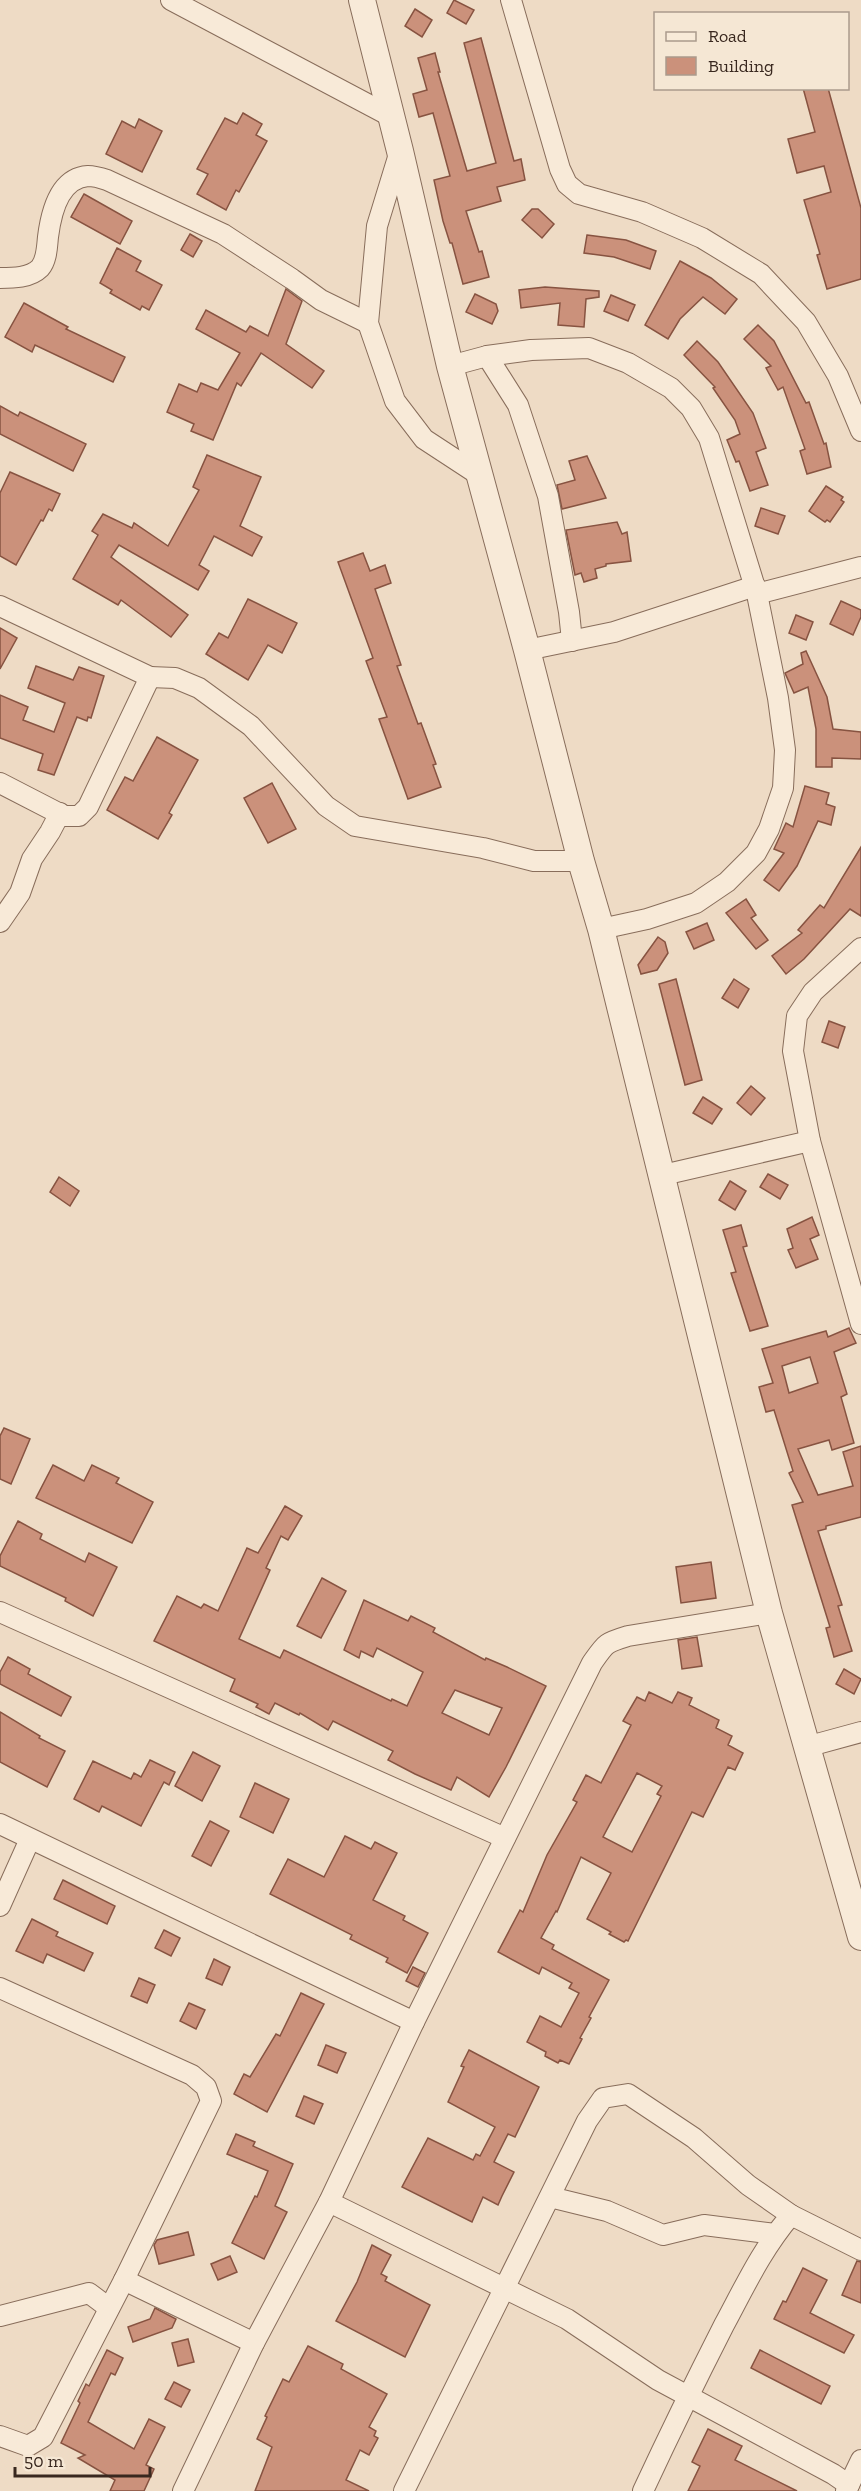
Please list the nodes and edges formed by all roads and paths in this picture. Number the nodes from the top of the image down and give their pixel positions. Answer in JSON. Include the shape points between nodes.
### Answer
{"nodes":[{"id":1,"x":171,"y":0,"type":"edge"},
{"id":2,"x":362,"y":0,"type":"edge"},
{"id":3,"x":511,"y":0,"type":"edge"},
{"id":4,"x":390,"y":116,"type":"junction"},
{"id":5,"x":400,"y":151,"type":"junction"},
{"id":6,"x":0,"y":278,"type":"edge"},
{"id":7,"x":368,"y":323,"type":"junction"},
{"id":8,"x":487,"y":357,"type":"junction"},
{"id":9,"x":450,"y":366,"type":"junction"},
{"id":10,"x":861,"y":431,"type":"edge"},
{"id":11,"x":479,"y":475,"type":"junction"},
{"id":12,"x":861,"y":567,"type":"edge"},
{"id":13,"x":756,"y":590,"type":"junction"},
{"id":14,"x":0,"y":606,"type":"edge"},
{"id":15,"x":572,"y":642,"type":"junction"},
{"id":16,"x":527,"y":651,"type":"junction"},
{"id":17,"x":150,"y":677,"type":"junction"},
{"id":18,"x":0,"y":783,"type":"edge"},
{"id":19,"x":60,"y":813,"type":"junction"},
{"id":20,"x":581,"y":861,"type":"junction"},
{"id":21,"x":0,"y":922,"type":"edge"},
{"id":22,"x":601,"y":929,"type":"junction"},
{"id":23,"x":861,"y":948,"type":"edge"},
{"id":24,"x":810,"y":1142,"type":"junction"},
{"id":25,"x":663,"y":1174,"type":"junction"},
{"id":26,"x":861,"y":1324,"type":"edge"},
{"id":27,"x":0,"y":1612,"type":"edge"},
{"id":28,"x":769,"y":1612,"type":"junction"},
{"id":29,"x":861,"y":1732,"type":"edge"},
{"id":30,"x":806,"y":1747,"type":"junction"},
{"id":31,"x":0,"y":1824,"type":"edge"},
{"id":32,"x":505,"y":1838,"type":"junction"},
{"id":33,"x":30,"y":1839,"type":"junction"},
{"id":34,"x":0,"y":1906,"type":"edge"},
{"id":35,"x":861,"y":1937,"type":"edge"},
{"id":36,"x":0,"y":1988,"type":"edge"},
{"id":37,"x":414,"y":2022,"type":"junction"},
{"id":38,"x":550,"y":2198,"type":"junction"},
{"id":39,"x":329,"y":2202,"type":"junction"},
{"id":40,"x":791,"y":2215,"type":"junction"},
{"id":41,"x":775,"y":2234,"type":"junction"},
{"id":42,"x":861,"y":2250,"type":"edge"},
{"id":43,"x":124,"y":2280,"type":"junction"},
{"id":44,"x":503,"y":2289,"type":"junction"},
{"id":45,"x":109,"y":2308,"type":"junction"},
{"id":46,"x":0,"y":2316,"type":"edge"},
{"id":47,"x":254,"y":2343,"type":"junction"},
{"id":48,"x":688,"y":2395,"type":"junction"},
{"id":49,"x":0,"y":2436,"type":"edge"},
{"id":50,"x":861,"y":2460,"type":"edge"},
{"id":51,"x":847,"y":2488,"type":"edge"},
{"id":52,"x":183,"y":2491,"type":"edge"},
{"id":53,"x":404,"y":2491,"type":"edge"},
{"id":54,"x":643,"y":2491,"type":"edge"}],
"edges":[{"from":1,"to":4,"type":"street"},
{"from":2,"to":4,"type":"street"},
{"from":3,"to":10,"type":"street","via":[[567,184],[579,194],[642,212],[702,238],[761,274],[806,322],[838,376]]},
{"from":4,"to":5,"type":"street"},
{"from":5,"to":7,"type":"street","via":[[377,226]]},
{"from":5,"to":9,"type":"street"},
{"from":6,"to":7,"type":"street","via":[[33,273],[41,267],[60,193],[71,181],[89,176],[107,180],[223,234],[321,300]]},
{"from":7,"to":11,"type":"street","via":[[395,401],[424,439]]},
{"from":8,"to":9,"type":"street"},
{"from":8,"to":13,"type":"street","via":[[539,349],[589,348],[628,363],[671,388],[691,408],[709,438]]},
{"from":8,"to":15,"type":"street","via":[[518,405],[548,496]]},
{"from":9,"to":11,"type":"street"},
{"from":11,"to":16,"type":"street"},
{"from":12,"to":13,"type":"street"},
{"from":13,"to":15,"type":"street"},
{"from":13,"to":22,"type":"street","via":[[785,750],[783,788],[769,829],[756,853],[727,882],[696,903]]},
{"from":14,"to":17,"type":"street"},
{"from":15,"to":16,"type":"street"},
{"from":16,"to":20,"type":"street"},
{"from":17,"to":19,"type":"street","via":[[88,807],[79,816]]},
{"from":17,"to":20,"type":"street","via":[[175,678],[199,688],[250,726],[327,806],[355,826],[534,861]]},
{"from":18,"to":19,"type":"street"},
{"from":19,"to":21,"type":"street","via":[[32,859],[20,893]]},
{"from":20,"to":22,"type":"street"},
{"from":22,"to":25,"type":"street"},
{"from":23,"to":24,"type":"street","via":[[813,992],[797,1016],[793,1051]]},
{"from":24,"to":25,"type":"street"},
{"from":24,"to":26,"type":"street"},
{"from":25,"to":28,"type":"street"},
{"from":27,"to":32,"type":"street"},
{"from":28,"to":30,"type":"street"},
{"from":28,"to":32,"type":"street","via":[[606,1642]]},
{"from":29,"to":30,"type":"street"},
{"from":30,"to":35,"type":"street"},
{"from":31,"to":33,"type":"street"},
{"from":32,"to":37,"type":"street"},
{"from":33,"to":34,"type":"street"},
{"from":33,"to":37,"type":"street"},
{"from":36,"to":43,"type":"street","via":[[192,2075],[206,2087],[211,2101]]},
{"from":37,"to":39,"type":"street"},
{"from":38,"to":40,"type":"street","via":[[587,2121],[603,2098],[628,2094],[694,2138],[748,2185]]},
{"from":38,"to":41,"type":"street","via":[[607,2211],[663,2235],[705,2225]]},
{"from":38,"to":44,"type":"street"},
{"from":39,"to":44,"type":"street"},
{"from":39,"to":47,"type":"street"},
{"from":40,"to":41,"type":"street"},
{"from":40,"to":42,"type":"street"},
{"from":41,"to":48,"type":"street"},
{"from":43,"to":45,"type":"street"},
{"from":43,"to":47,"type":"street"},
{"from":44,"to":48,"type":"street","via":[[567,2319],[658,2380]]},
{"from":44,"to":53,"type":"street"},
{"from":45,"to":46,"type":"street","via":[[89,2293]]},
{"from":45,"to":49,"type":"street","via":[[43,2438],[28,2446]]},
{"from":47,"to":52,"type":"street"},
{"from":48,"to":51,"type":"street"},
{"from":48,"to":54,"type":"street"},
{"from":50,"to":51,"type":"street"}]}
